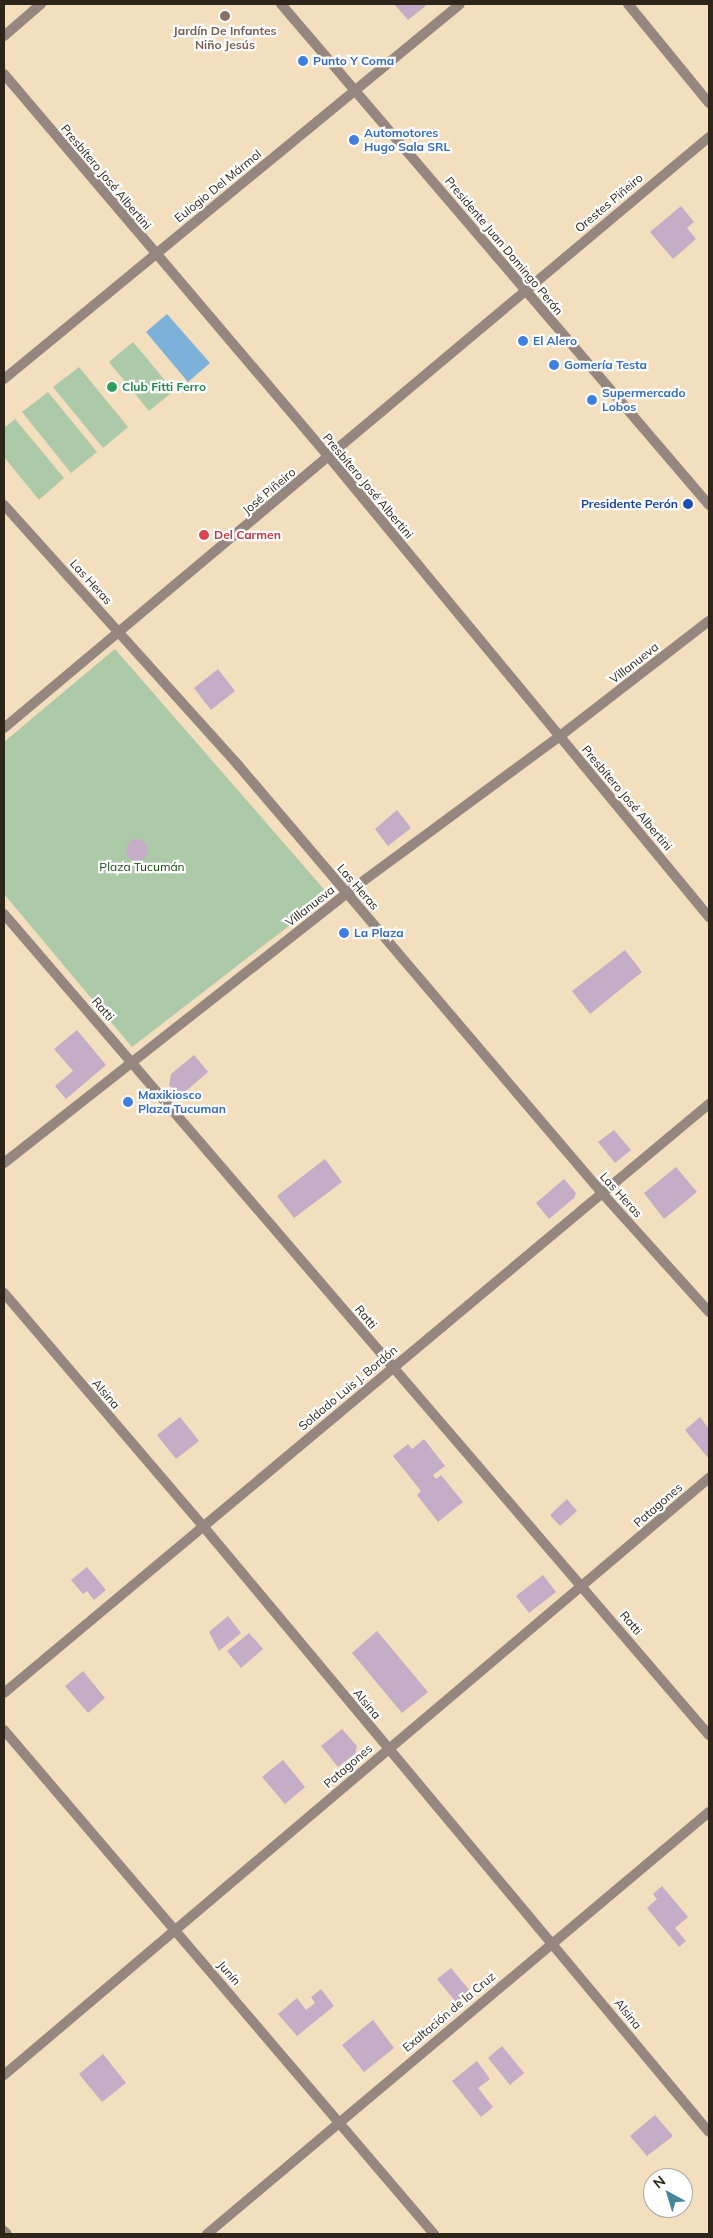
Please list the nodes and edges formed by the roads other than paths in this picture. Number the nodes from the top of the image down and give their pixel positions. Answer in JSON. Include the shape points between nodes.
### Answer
{"nodes":[{"id":1,"x":41,"y":4,"type":"edge"},
{"id":2,"x":281,"y":4,"type":"edge"},
{"id":3,"x":460,"y":4,"type":"edge"},
{"id":4,"x":628,"y":4,"type":"edge"},
{"id":5,"x":4,"y":36,"type":"edge"},
{"id":6,"x":4,"y":74,"type":"edge"},
{"id":7,"x":356,"y":91,"type":"junction"},
{"id":8,"x":709,"y":103,"type":"edge"},
{"id":9,"x":709,"y":137,"type":"edge"},
{"id":10,"x":155,"y":253,"type":"junction"},
{"id":11,"x":524,"y":289,"type":"junction"},
{"id":12,"x":4,"y":379,"type":"edge"},
{"id":13,"x":329,"y":457,"type":"junction"},
{"id":14,"x":4,"y":505,"type":"edge"},
{"id":15,"x":709,"y":505,"type":"edge"},
{"id":16,"x":709,"y":621,"type":"edge"},
{"id":17,"x":118,"y":631,"type":"junction"},
{"id":18,"x":4,"y":728,"type":"edge"},
{"id":19,"x":560,"y":736,"type":"junction"},
{"id":20,"x":347,"y":893,"type":"junction"},
{"id":21,"x":4,"y":914,"type":"edge"},
{"id":22,"x":709,"y":917,"type":"edge"},
{"id":23,"x":133,"y":1063,"type":"junction"},
{"id":24,"x":709,"y":1104,"type":"edge"},
{"id":25,"x":4,"y":1163,"type":"edge"},
{"id":26,"x":602,"y":1193,"type":"junction"},
{"id":27,"x":4,"y":1293,"type":"edge"},
{"id":28,"x":709,"y":1312,"type":"edge"},
{"id":29,"x":393,"y":1368,"type":"junction"},
{"id":30,"x":709,"y":1478,"type":"edge"},
{"id":31,"x":203,"y":1526,"type":"junction"},
{"id":32,"x":582,"y":1586,"type":"junction"},
{"id":33,"x":4,"y":1693,"type":"edge"},
{"id":34,"x":4,"y":1730,"type":"edge"},
{"id":35,"x":709,"y":1735,"type":"edge"},
{"id":36,"x":388,"y":1748,"type":"junction"},
{"id":37,"x":709,"y":1812,"type":"edge"},
{"id":38,"x":176,"y":1931,"type":"junction"},
{"id":39,"x":552,"y":1941,"type":"junction"},
{"id":40,"x":4,"y":2075,"type":"edge"},
{"id":41,"x":339,"y":2121,"type":"junction"},
{"id":42,"x":709,"y":2132,"type":"edge"},
{"id":43,"x":4,"y":2231,"type":"edge"},
{"id":44,"x":7,"y":2234,"type":"edge"},
{"id":45,"x":206,"y":2234,"type":"edge"},
{"id":46,"x":434,"y":2234,"type":"edge"}],
"edges":[{"from":1,"to":5,"type":"street"},
{"from":2,"to":7,"type":"street","name":"Presidente Juan Domingo Perón"},
{"from":3,"to":7,"type":"street","name":"Eulogio Del Mármol"},
{"from":4,"to":8,"type":"street"},
{"from":6,"to":10,"type":"street","name":"Presbítero José Albertini"},
{"from":7,"to":10,"type":"street","name":"Eulogio Del Mármol"},
{"from":7,"to":11,"type":"street","name":"Presidente Juan Domingo Perón"},
{"from":9,"to":11,"type":"street","name":"Orestes Piñeiro"},
{"from":10,"to":12,"type":"street","name":"Eulogio Del Mármol"},
{"from":10,"to":13,"type":"street","name":"Presbítero José Albertini"},
{"from":11,"to":13,"type":"street","name":"José Piñeiro"},
{"from":11,"to":15,"type":"street","name":"Presidente Juan Domingo Perón"},
{"from":13,"to":17,"type":"street","name":"José Piñeiro"},
{"from":13,"to":19,"type":"street","name":"Presbítero José Albertini"},
{"from":14,"to":17,"type":"street","name":"Las Heras"},
{"from":16,"to":19,"type":"street","name":"Villanueva"},
{"from":17,"to":18,"type":"street","name":"José Piñeiro"},
{"from":17,"to":20,"type":"street","name":"Las Heras"},
{"from":19,"to":20,"type":"street","name":"Villanueva"},
{"from":19,"to":22,"type":"street","name":"Presbítero José Albertini"},
{"from":20,"to":23,"type":"street","name":"Villanueva"},
{"from":20,"to":26,"type":"street","name":"Las Heras"},
{"from":21,"to":23,"type":"street","name":"Ratti"},
{"from":23,"to":25,"type":"street","name":"Villanueva"},
{"from":23,"to":29,"type":"street","name":"Ratti"},
{"from":24,"to":26,"type":"street","name":"Soldado Luis J. Bordón"},
{"from":26,"to":28,"type":"street","name":"Las Heras"},
{"from":26,"to":29,"type":"street","name":"Soldado Luis J. Bordón"},
{"from":27,"to":31,"type":"street","name":"Alsina"},
{"from":29,"to":31,"type":"street","name":"Soldado Luis J. Bordón"},
{"from":29,"to":32,"type":"street","name":"Ratti"},
{"from":30,"to":32,"type":"street","name":"Patagones"},
{"from":31,"to":33,"type":"street","name":"Soldado Luis J. Bordón"},
{"from":31,"to":36,"type":"street","name":"Alsina"},
{"from":32,"to":35,"type":"street","name":"Ratti"},
{"from":32,"to":36,"type":"street","name":"Patagones"},
{"from":34,"to":38,"type":"street","name":"Junín"},
{"from":36,"to":38,"type":"street","name":"Patagones"},
{"from":36,"to":39,"type":"street","name":"Alsina"},
{"from":37,"to":39,"type":"street","name":"Exaltación de la Cruz"},
{"from":38,"to":40,"type":"street","name":"Patagones"},
{"from":38,"to":41,"type":"street","name":"Junín"},
{"from":39,"to":41,"type":"street","name":"Exaltación de la Cruz"},
{"from":39,"to":42,"type":"street","name":"Alsina"},
{"from":41,"to":45,"type":"street","name":"Exaltación de la Cruz"},
{"from":41,"to":46,"type":"street","name":"Junín"},
{"from":43,"to":44,"type":"street"}]}
